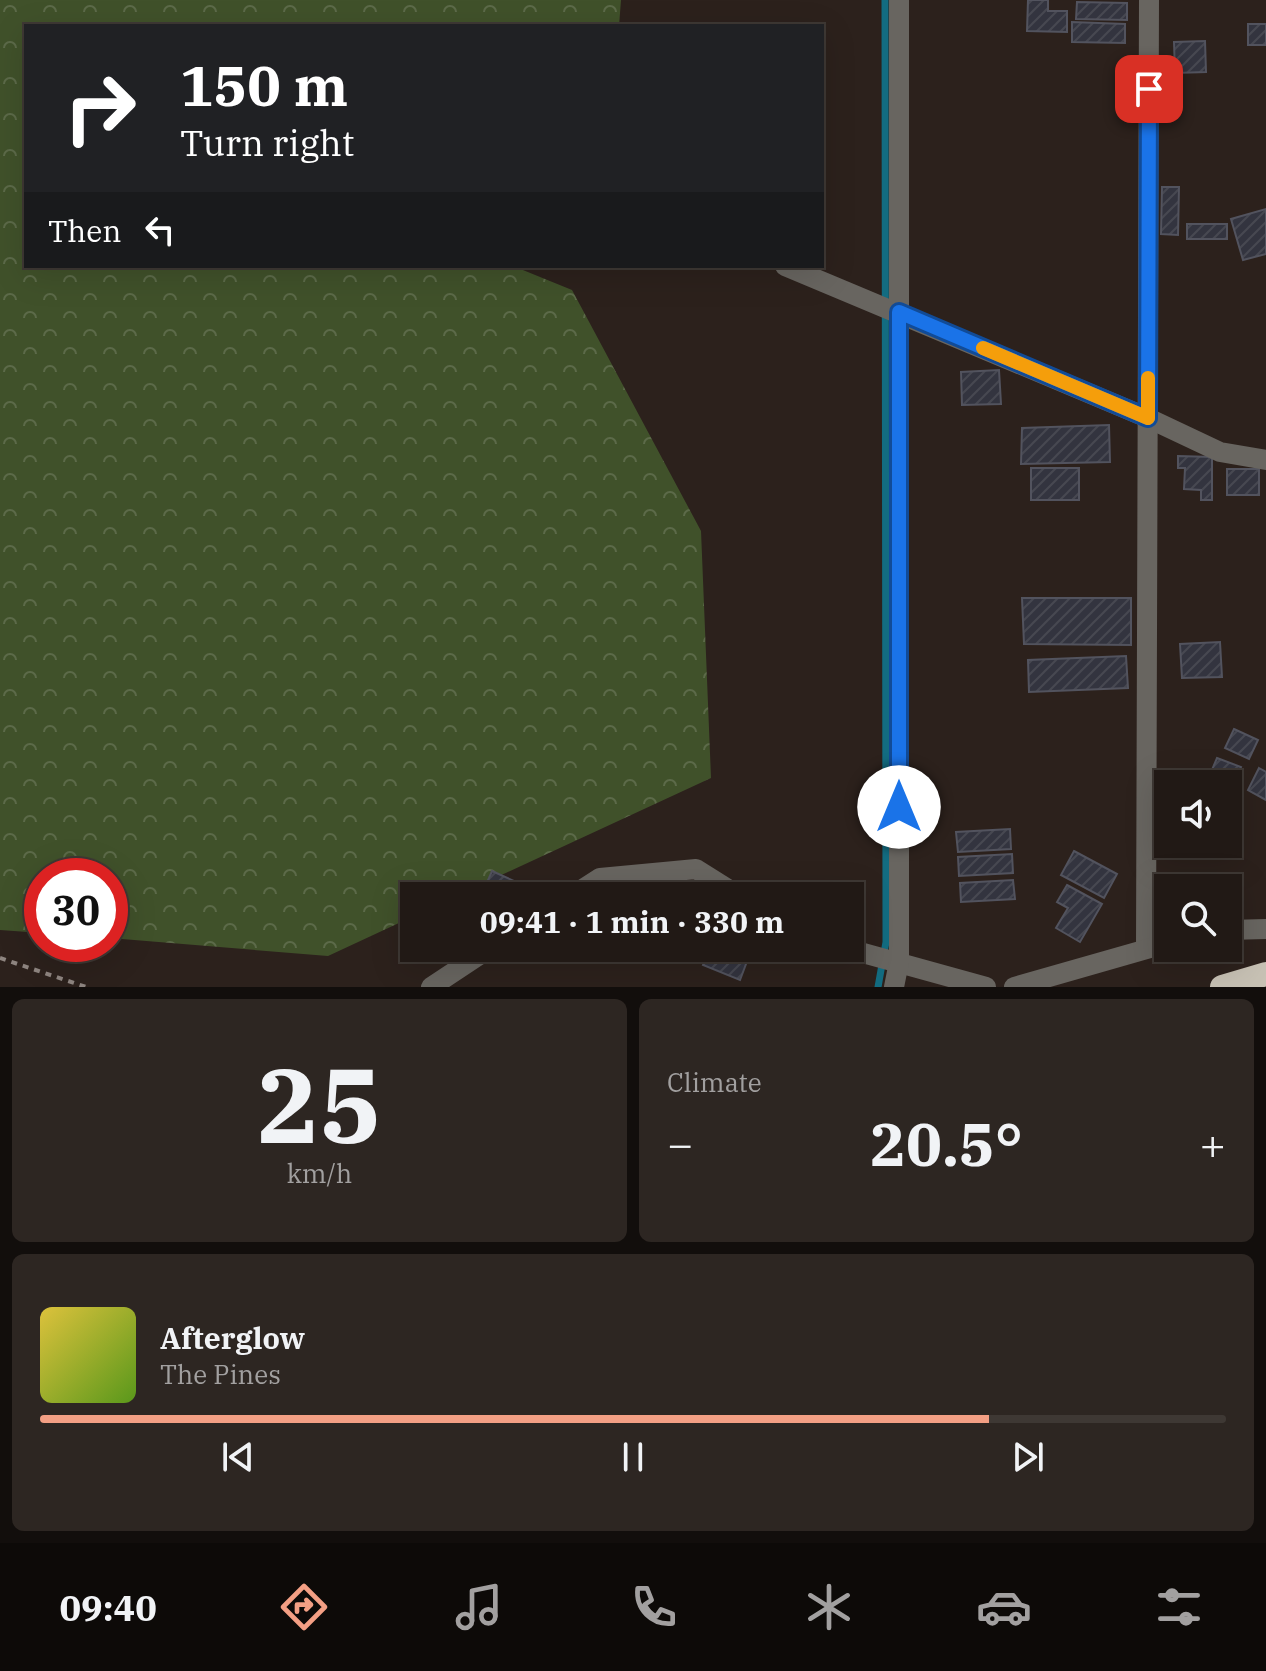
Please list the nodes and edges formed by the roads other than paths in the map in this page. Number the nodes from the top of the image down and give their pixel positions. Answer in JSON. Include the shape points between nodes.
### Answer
{"nodes":[{"id":1,"x":899,"y":0,"type":"edge"},
{"id":2,"x":1149,"y":0,"type":"edge"},
{"id":3,"x":790,"y":268,"type":"edge"},
{"id":4,"x":899,"y":312,"type":"junction"},
{"id":5,"x":1148,"y":418,"type":"junction"},
{"id":6,"x":1266,"y":460,"type":"edge"},
{"id":7,"x":594,"y":882,"type":"edge"},
{"id":8,"x":717,"y":882,"type":"edge"},
{"id":9,"x":1266,"y":929,"type":"edge"},
{"id":10,"x":1242,"y":930,"type":"edge"},
{"id":11,"x":1154,"y":946,"type":"edge"},
{"id":12,"x":1146,"y":948,"type":"junction"},
{"id":13,"x":864,"y":953,"type":"edge"},
{"id":14,"x":469,"y":962,"type":"edge"},
{"id":15,"x":899,"y":962,"type":"junction"},
{"id":16,"x":1266,"y":974,"type":"edge"},
{"id":17,"x":431,"y":987,"type":"edge"},
{"id":18,"x":894,"y":987,"type":"edge"},
{"id":19,"x":986,"y":987,"type":"edge"},
{"id":20,"x":1014,"y":987,"type":"edge"},
{"id":21,"x":1222,"y":987,"type":"edge"}],
"edges":[{"from":1,"to":4,"type":"street"},
{"from":2,"to":5,"type":"street"},
{"from":3,"to":4,"type":"street"},
{"from":4,"to":5,"type":"street"},
{"from":4,"to":15,"type":"street"},
{"from":5,"to":6,"type":"street","via":[[1220,452]]},
{"from":5,"to":12,"type":"street"},
{"from":7,"to":8,"type":"street","via":[[696,869]]},
{"from":9,"to":10,"type":"street"},
{"from":11,"to":12,"type":"street"},
{"from":12,"to":20,"type":"street"},
{"from":13,"to":15,"type":"street"},
{"from":14,"to":17,"type":"street"},
{"from":15,"to":18,"type":"street"},
{"from":15,"to":19,"type":"street"},
{"from":16,"to":21,"type":"highway"}]}
